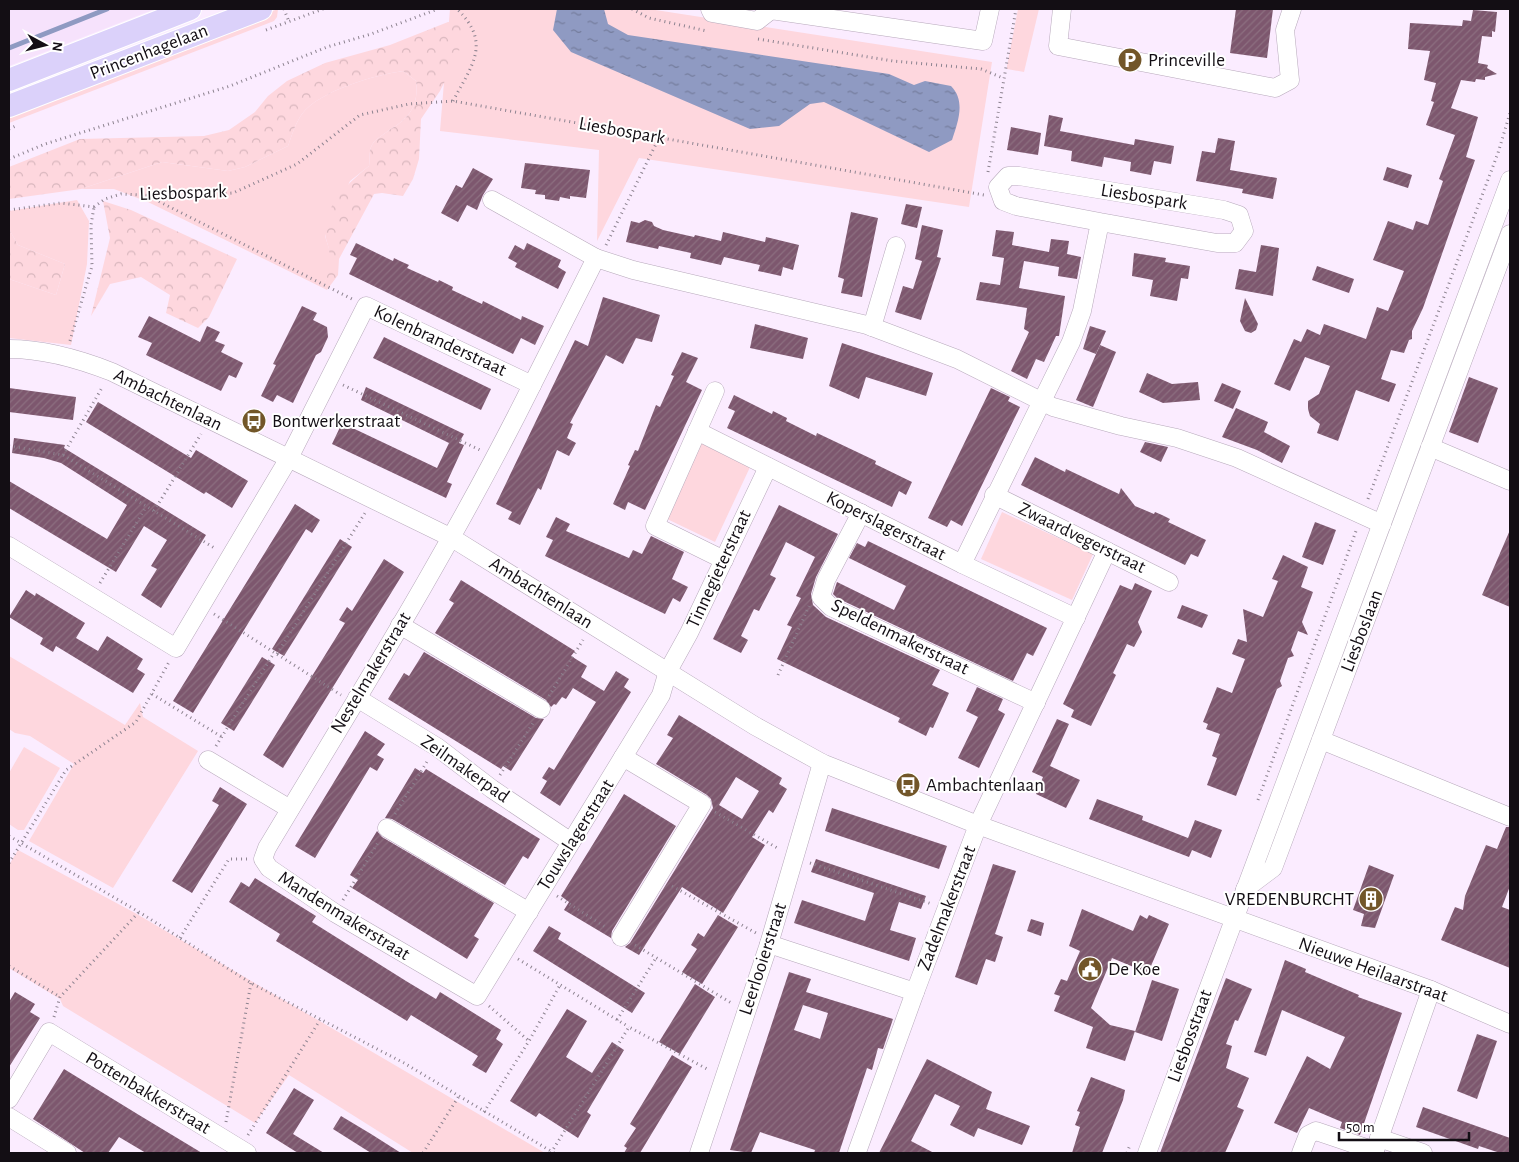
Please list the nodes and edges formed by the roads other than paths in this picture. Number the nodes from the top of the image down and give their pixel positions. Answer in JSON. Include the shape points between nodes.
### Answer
{"nodes":[{"id":1,"x":190,"y":9,"type":"edge"},
{"id":2,"x":710,"y":9,"type":"edge"},
{"id":3,"x":990,"y":9,"type":"edge"},
{"id":4,"x":1062,"y":9,"type":"edge"},
{"id":5,"x":1292,"y":9,"type":"edge"},
{"id":6,"x":252,"y":10,"type":"edge"},
{"id":7,"x":9,"y":80,"type":"edge"},
{"id":8,"x":9,"y":106,"type":"edge"},
{"id":9,"x":1510,"y":180,"type":"edge"},
{"id":10,"x":492,"y":200,"type":"dead end"},
{"id":11,"x":1100,"y":222,"type":"junction"},
{"id":12,"x":1510,"y":234,"type":"edge"},
{"id":13,"x":896,"y":246,"type":"dead end"},
{"id":14,"x":1482,"y":257,"type":"junction"},
{"id":15,"x":596,"y":258,"type":"junction"},
{"id":16,"x":1499,"y":264,"type":"junction"},
{"id":17,"x":872,"y":327,"type":"junction"},
{"id":18,"x":9,"y":349,"type":"edge"},
{"id":19,"x":1445,"y":354,"type":"junction"},
{"id":20,"x":1463,"y":361,"type":"junction"},
{"id":21,"x":532,"y":385,"type":"junction"},
{"id":22,"x":716,"y":391,"type":"dead end"},
{"id":23,"x":1042,"y":400,"type":"junction"},
{"id":24,"x":697,"y":431,"type":"junction"},
{"id":25,"x":1430,"y":447,"type":"junction"},
{"id":26,"x":289,"y":458,"type":"junction"},
{"id":27,"x":768,"y":467,"type":"junction"},
{"id":28,"x":1510,"y":481,"type":"edge"},
{"id":29,"x":994,"y":495,"type":"junction"},
{"id":30,"x":861,"y":513,"type":"junction"},
{"id":31,"x":1382,"y":524,"type":"junction"},
{"id":32,"x":452,"y":538,"type":"junction"},
{"id":33,"x":9,"y":546,"type":"edge"},
{"id":34,"x":1107,"y":551,"type":"junction"},
{"id":35,"x":724,"y":560,"type":"junction"},
{"id":36,"x":962,"y":564,"type":"junction"},
{"id":37,"x":1169,"y":582,"type":"dead end"},
{"id":38,"x":1076,"y":618,"type":"junction"},
{"id":39,"x":400,"y":625,"type":"junction"},
{"id":40,"x":668,"y":670,"type":"junction"},
{"id":41,"x":355,"y":701,"type":"junction"},
{"id":42,"x":1036,"y":703,"type":"junction"},
{"id":43,"x":541,"y":709,"type":"dead end"},
{"id":44,"x":1321,"y":740,"type":"junction"},
{"id":45,"x":623,"y":757,"type":"junction"},
{"id":46,"x":208,"y":760,"type":"road end"},
{"id":47,"x":822,"y":763,"type":"junction"},
{"id":48,"x":290,"y":809,"type":"junction"},
{"id":49,"x":1510,"y":817,"type":"edge"},
{"id":50,"x":978,"y":825,"type":"junction"},
{"id":51,"x":387,"y":828,"type":"dead end"},
{"id":52,"x":571,"y":842,"type":"junction"},
{"id":53,"x":1245,"y":889,"type":"junction"},
{"id":54,"x":529,"y":912,"type":"junction"},
{"id":55,"x":1234,"y":918,"type":"junction"},
{"id":56,"x":621,"y":937,"type":"road end"},
{"id":57,"x":769,"y":942,"type":"junction"},
{"id":58,"x":1430,"y":990,"type":"junction"},
{"id":59,"x":915,"y":992,"type":"junction"},
{"id":60,"x":477,"y":996,"type":"joint"},
{"id":61,"x":1510,"y":1024,"type":"edge"},
{"id":62,"x":9,"y":1099,"type":"edge"},
{"id":63,"x":9,"y":1117,"type":"edge"},
{"id":64,"x":1376,"y":1147,"type":"edge"},
{"id":65,"x":243,"y":1151,"type":"edge"},
{"id":66,"x":857,"y":1152,"type":"dead end"},
{"id":67,"x":67,"y":1153,"type":"edge"},
{"id":68,"x":699,"y":1153,"type":"edge"},
{"id":69,"x":1147,"y":1153,"type":"edge"},
{"id":70,"x":1301,"y":1153,"type":"edge"},
{"id":71,"x":1423,"y":1153,"type":"edge"}],
"edges":[{"from":1,"to":7,"type":"main road","name":"Princenhagelaan"},
{"from":2,"to":3,"type":"street","via":[[712,13],[757,21],[771,10],[983,41]]},
{"from":4,"to":5,"type":"street","via":[[1058,46],[1276,88],[1290,80],[1286,30]]},
{"from":6,"to":8,"type":"main road","name":"Princenhagelaan"},
{"from":9,"to":14,"type":"street","name":"Liesboslaan"},
{"from":10,"to":15,"type":"street"},
{"from":11,"to":11,"type":"street","name":"Liesbospark","via":[[1217,243],[1235,243],[1244,231],[1239,215],[1224,210],[1019,176],[1008,176],[998,187],[1003,201],[1016,206]]},
{"from":11,"to":23,"type":"street","name":"Liesbospark","via":[[1082,311],[1071,342]]},
{"from":12,"to":16,"type":"street","name":"Liesboslaan"},
{"from":13,"to":17,"type":"street"},
{"from":14,"to":16,"type":"street"},
{"from":14,"to":19,"type":"street","name":"Liesboslaan"},
{"from":15,"to":17,"type":"street"},
{"from":15,"to":21,"type":"street"},
{"from":16,"to":20,"type":"street","name":"Liesboslaan"},
{"from":17,"to":23,"type":"street","via":[[957,359]]},
{"from":18,"to":26,"type":"street","name":"Ambachtenlaan","via":[[66,357],[112,372]]},
{"from":19,"to":20,"type":"street"},
{"from":19,"to":31,"type":"street","name":"Liesboslaan"},
{"from":20,"to":25,"type":"street","name":"Liesboslaan"},
{"from":21,"to":26,"type":"street","name":"Kolenbranderstraat","via":[[366,306]]},
{"from":21,"to":32,"type":"street"},
{"from":22,"to":24,"type":"street"},
{"from":23,"to":29,"type":"street"},
{"from":23,"to":31,"type":"street","via":[[1053,407],[1177,438],[1237,458]]},
{"from":24,"to":27,"type":"street","name":"Koperslagerstraat"},
{"from":24,"to":35,"type":"street","via":[[654,526]]},
{"from":25,"to":28,"type":"street"},
{"from":25,"to":44,"type":"street","name":"Liesboslaan"},
{"from":26,"to":32,"type":"street","name":"Ambachtenlaan"},
{"from":26,"to":33,"type":"street","via":[[176,648]]},
{"from":27,"to":30,"type":"street","name":"Koperslagerstraat"},
{"from":27,"to":35,"type":"street","name":"Tinnegieterstraat"},
{"from":29,"to":34,"type":"street","name":"Zwaardvegerstraat"},
{"from":29,"to":36,"type":"street"},
{"from":30,"to":36,"type":"street","name":"Koperslagerstraat"},
{"from":30,"to":42,"type":"street","name":"Speldenmakerstraat","via":[[826,580],[821,597],[830,607]]},
{"from":31,"to":53,"type":"street","name":"Liesboslaan"},
{"from":32,"to":39,"type":"street","name":"Nestelmakerstraat"},
{"from":32,"to":40,"type":"street","name":"Ambachtenlaan"},
{"from":34,"to":37,"type":"street","name":"Zwaardvegerstraat"},
{"from":34,"to":38,"type":"street"},
{"from":35,"to":40,"type":"street","name":"Tinnegieterstraat"},
{"from":36,"to":38,"type":"street","name":"Koperslagerstraat"},
{"from":38,"to":42,"type":"street"},
{"from":39,"to":41,"type":"street","name":"Nestelmakerstraat"},
{"from":39,"to":43,"type":"street"},
{"from":40,"to":45,"type":"street","name":"Touwslagerstraat","via":[[661,695]]},
{"from":40,"to":47,"type":"street","name":"Ambachtenlaan","via":[[755,726]]},
{"from":41,"to":48,"type":"street","name":"Nestelmakerstraat"},
{"from":41,"to":52,"type":"street","name":"Zeilmakerpad","via":[[436,747]]},
{"from":42,"to":50,"type":"street"},
{"from":44,"to":49,"type":"street"},
{"from":44,"to":53,"type":"street","name":"Liesboslaan","via":[[1273,868]]},
{"from":45,"to":52,"type":"street","name":"Touwslagerstraat"},
{"from":45,"to":56,"type":"street","via":[[702,804]]},
{"from":46,"to":48,"type":"street"},
{"from":47,"to":50,"type":"street","name":"Ambachtenlaan"},
{"from":47,"to":57,"type":"street","name":"Leerlooierstraat"},
{"from":48,"to":60,"type":"street","name":"Mandenmakerstraat","via":[[263,859],[269,868],[335,913]]},
{"from":50,"to":55,"type":"street","name":"Ambachtenlaan"},
{"from":50,"to":59,"type":"street","name":"Zadelmakerstraat"},
{"from":51,"to":54,"type":"street"},
{"from":52,"to":54,"type":"street","name":"Touwslagerstraat"},
{"from":53,"to":55,"type":"street","name":"Liesboslaan"},
{"from":54,"to":60,"type":"street","name":"Touwslagerstraat"},
{"from":55,"to":58,"type":"street","name":"Nieuwe Heilaarstraat"},
{"from":55,"to":69,"type":"street","name":"Liesbosstraat"},
{"from":57,"to":59,"type":"street","name":"Zadelmakerstraat"},
{"from":57,"to":68,"type":"street","name":"Leerlooierstraat"},
{"from":58,"to":61,"type":"street","name":"Nieuwe Heilaarstraat"},
{"from":58,"to":64,"type":"street"},
{"from":59,"to":66,"type":"street","name":"Zadelmakerstraat"},
{"from":62,"to":65,"type":"street","name":"Pottenbakkerstraat","via":[[50,1032]]},
{"from":63,"to":67,"type":"street"},
{"from":64,"to":70,"type":"street","via":[[1316,1131],[1308,1135]]},
{"from":64,"to":71,"type":"street"}]}
